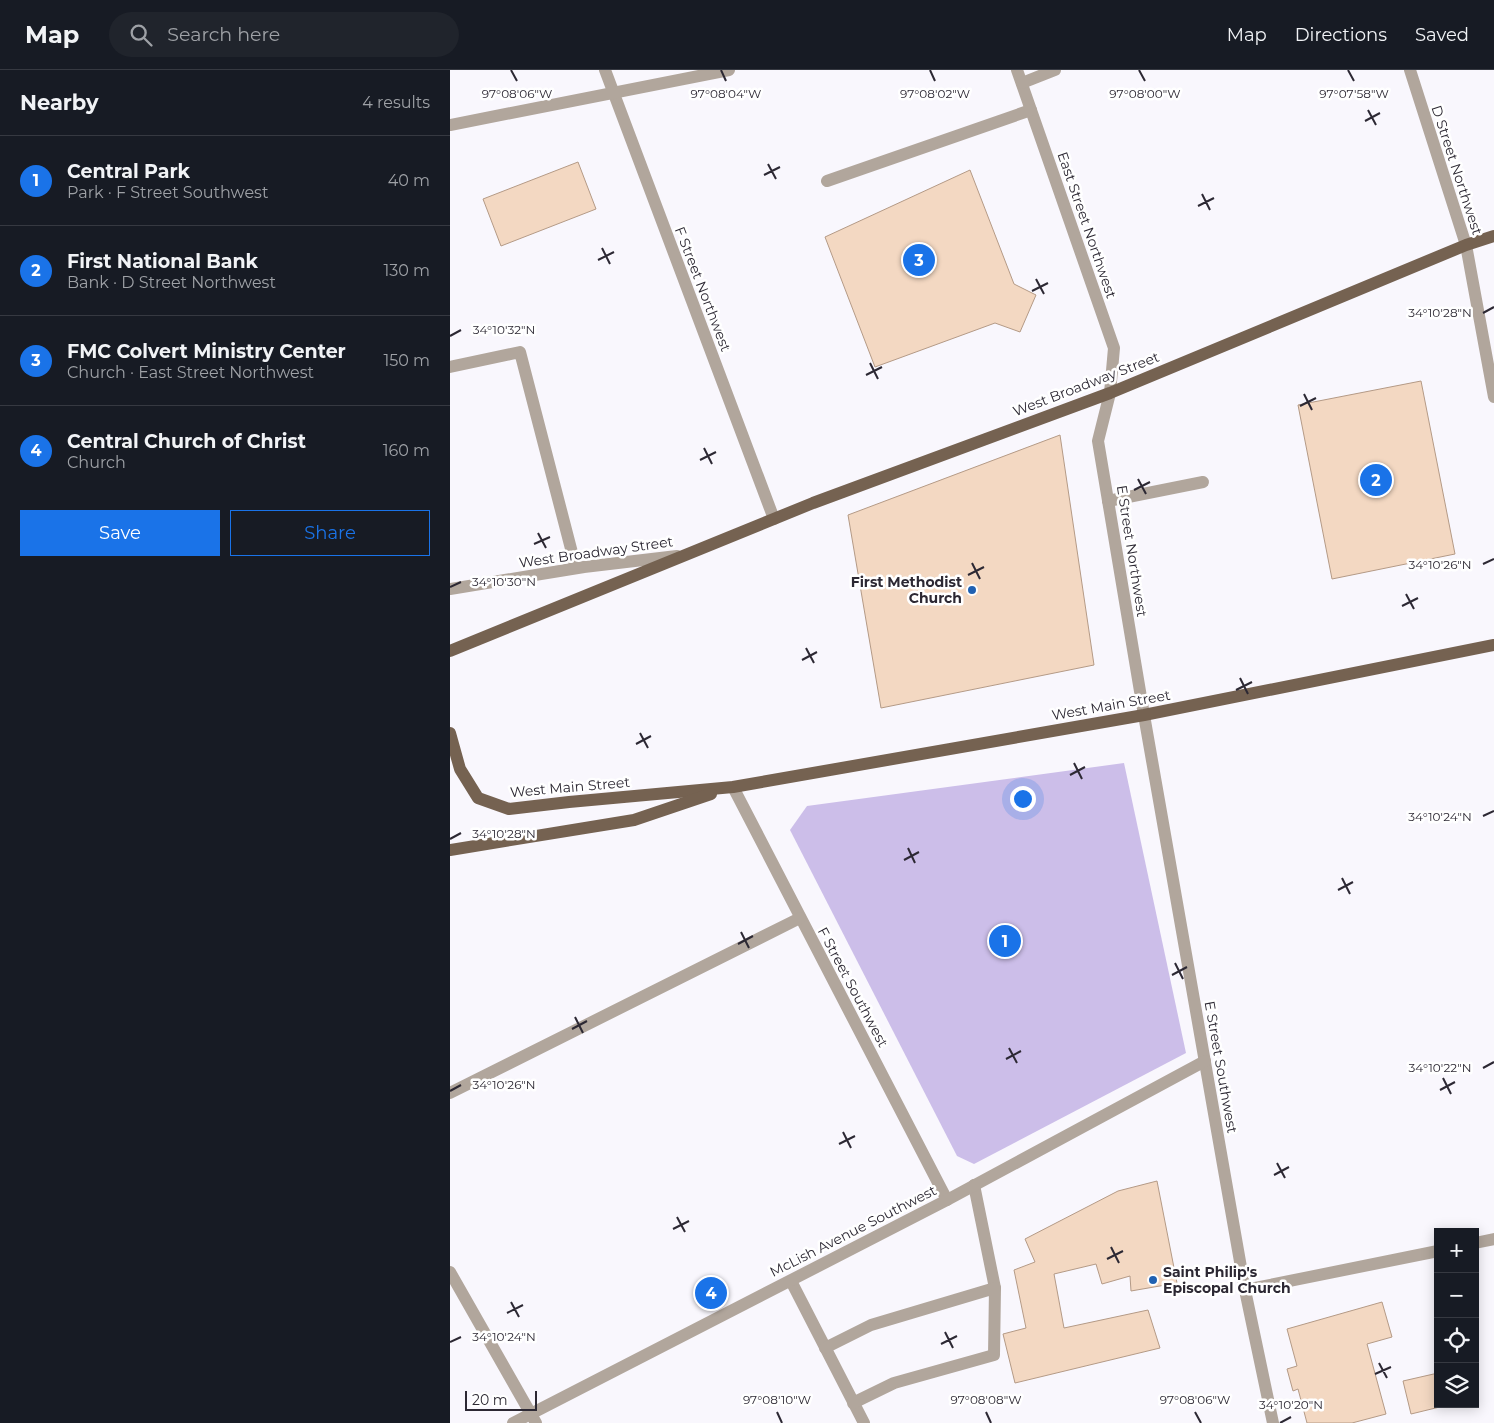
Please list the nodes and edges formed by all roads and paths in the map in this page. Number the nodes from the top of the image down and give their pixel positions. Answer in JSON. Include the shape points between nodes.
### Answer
{"nodes":[{"id":1,"x":605,"y":70,"type":"edge"},
{"id":2,"x":729,"y":70,"type":"edge"},
{"id":3,"x":1017,"y":70,"type":"edge"},
{"id":4,"x":1056,"y":70,"type":"edge"},
{"id":5,"x":1410,"y":70,"type":"edge"},
{"id":6,"x":1022,"y":83,"type":"junction"},
{"id":7,"x":613,"y":93,"type":"junction"},
{"id":8,"x":1031,"y":110,"type":"junction"},
{"id":9,"x":450,"y":125,"type":"edge"},
{"id":10,"x":827,"y":181,"type":"dead end"},
{"id":11,"x":1494,"y":236,"type":"edge"},
{"id":12,"x":1466,"y":246,"type":"junction"},
{"id":13,"x":450,"y":367,"type":"edge"},
{"id":14,"x":1110,"y":393,"type":"junction"},
{"id":15,"x":1494,"y":398,"type":"edge"},
{"id":16,"x":1203,"y":482,"type":"dead end"},
{"id":17,"x":1108,"y":501,"type":"junction"},
{"id":18,"x":774,"y":519,"type":"junction"},
{"id":19,"x":687,"y":555,"type":"junction"},
{"id":20,"x":576,"y":568,"type":"junction"},
{"id":21,"x":450,"y":589,"type":"edge"},
{"id":22,"x":1494,"y":645,"type":"edge"},
{"id":23,"x":450,"y":651,"type":"edge"},
{"id":24,"x":1144,"y":715,"type":"junction"},
{"id":25,"x":450,"y":738,"type":"edge"},
{"id":26,"x":733,"y":787,"type":"junction"},
{"id":27,"x":450,"y":850,"type":"edge"},
{"id":28,"x":800,"y":918,"type":"junction"},
{"id":29,"x":1205,"y":1061,"type":"junction"},
{"id":30,"x":450,"y":1093,"type":"edge"},
{"id":31,"x":974,"y":1185,"type":"junction"},
{"id":32,"x":947,"y":1200,"type":"junction"},
{"id":33,"x":1494,"y":1240,"type":"edge"},
{"id":34,"x":1479,"y":1242,"type":"edge"},
{"id":35,"x":1434,"y":1252,"type":"edge"},
{"id":36,"x":450,"y":1272,"type":"edge"},
{"id":37,"x":791,"y":1281,"type":"junction"},
{"id":38,"x":995,"y":1288,"type":"junction"},
{"id":39,"x":1244,"y":1290,"type":"junction"},
{"id":40,"x":825,"y":1348,"type":"junction"},
{"id":41,"x":853,"y":1403,"type":"junction"},
{"id":42,"x":534,"y":1418,"type":"edge"},
{"id":43,"x":513,"y":1423,"type":"edge"},
{"id":44,"x":864,"y":1423,"type":"edge"},
{"id":45,"x":1273,"y":1423,"type":"edge"}],
"edges":[{"from":1,"to":7,"type":"street","name":"F Street Northwest"},
{"from":2,"to":7,"type":"street"},
{"from":3,"to":6,"type":"street","name":"East Street Northwest"},
{"from":4,"to":6,"type":"street"},
{"from":5,"to":12,"type":"street","name":"D Street Northwest"},
{"from":6,"to":8,"type":"street","name":"East Street Northwest"},
{"from":7,"to":9,"type":"street"},
{"from":7,"to":18,"type":"street","name":"F Street Northwest"},
{"from":8,"to":10,"type":"street"},
{"from":8,"to":14,"type":"street","name":"East Street Northwest","via":[[1114,348]]},
{"from":11,"to":12,"type":"main road","name":"West Broadway Street"},
{"from":12,"to":14,"type":"main road","name":"West Broadway Street"},
{"from":12,"to":15,"type":"street","name":"D Street Northwest"},
{"from":13,"to":20,"type":"street","via":[[520,352]]},
{"from":14,"to":17,"type":"street","name":"E Street Northwest","via":[[1098,441]]},
{"from":14,"to":18,"type":"main road","name":"West Broadway Street"},
{"from":16,"to":17,"type":"street"},
{"from":17,"to":24,"type":"street","name":"E Street Northwest"},
{"from":18,"to":19,"type":"main road","name":"West Broadway Street"},
{"from":19,"to":20,"type":"street","name":"West Broadway Street"},
{"from":19,"to":23,"type":"main road","name":"West Broadway Street"},
{"from":20,"to":21,"type":"street","name":"West Broadway Street"},
{"from":22,"to":24,"type":"main road","name":"West Main Street"},
{"from":24,"to":26,"type":"main road","name":"West Main Street"},
{"from":24,"to":29,"type":"street","name":"E Street Southwest"},
{"from":25,"to":26,"type":"main road","name":"West Main Street","via":[[460,769],[478,798],[510,809]]},
{"from":26,"to":27,"type":"main road","name":"West Main Street","via":[[634,820]]},
{"from":26,"to":28,"type":"street","name":"F Street Southwest"},
{"from":28,"to":30,"type":"street"},
{"from":28,"to":32,"type":"street","name":"F Street Southwest"},
{"from":29,"to":31,"type":"street","name":"McLish Avenue Southwest"},
{"from":29,"to":39,"type":"street","name":"E Street Southwest"},
{"from":31,"to":32,"type":"street","name":"McLish Avenue Southwest"},
{"from":31,"to":38,"type":"street"},
{"from":32,"to":37,"type":"street","name":"McLish Avenue Southwest"},
{"from":33,"to":34,"type":"street"},
{"from":35,"to":39,"type":"street"},
{"from":36,"to":42,"type":"street"},
{"from":37,"to":40,"type":"street"},
{"from":37,"to":42,"type":"street","name":"McLish Avenue Southwest"},
{"from":38,"to":40,"type":"street","via":[[871,1325]]},
{"from":38,"to":41,"type":"street","via":[[994,1355],[894,1383]]},
{"from":39,"to":45,"type":"street","name":"E Street Southwest"},
{"from":40,"to":41,"type":"street"},
{"from":41,"to":44,"type":"street"},
{"from":42,"to":43,"type":"street","name":"McLish Avenue Southwest"}]}
